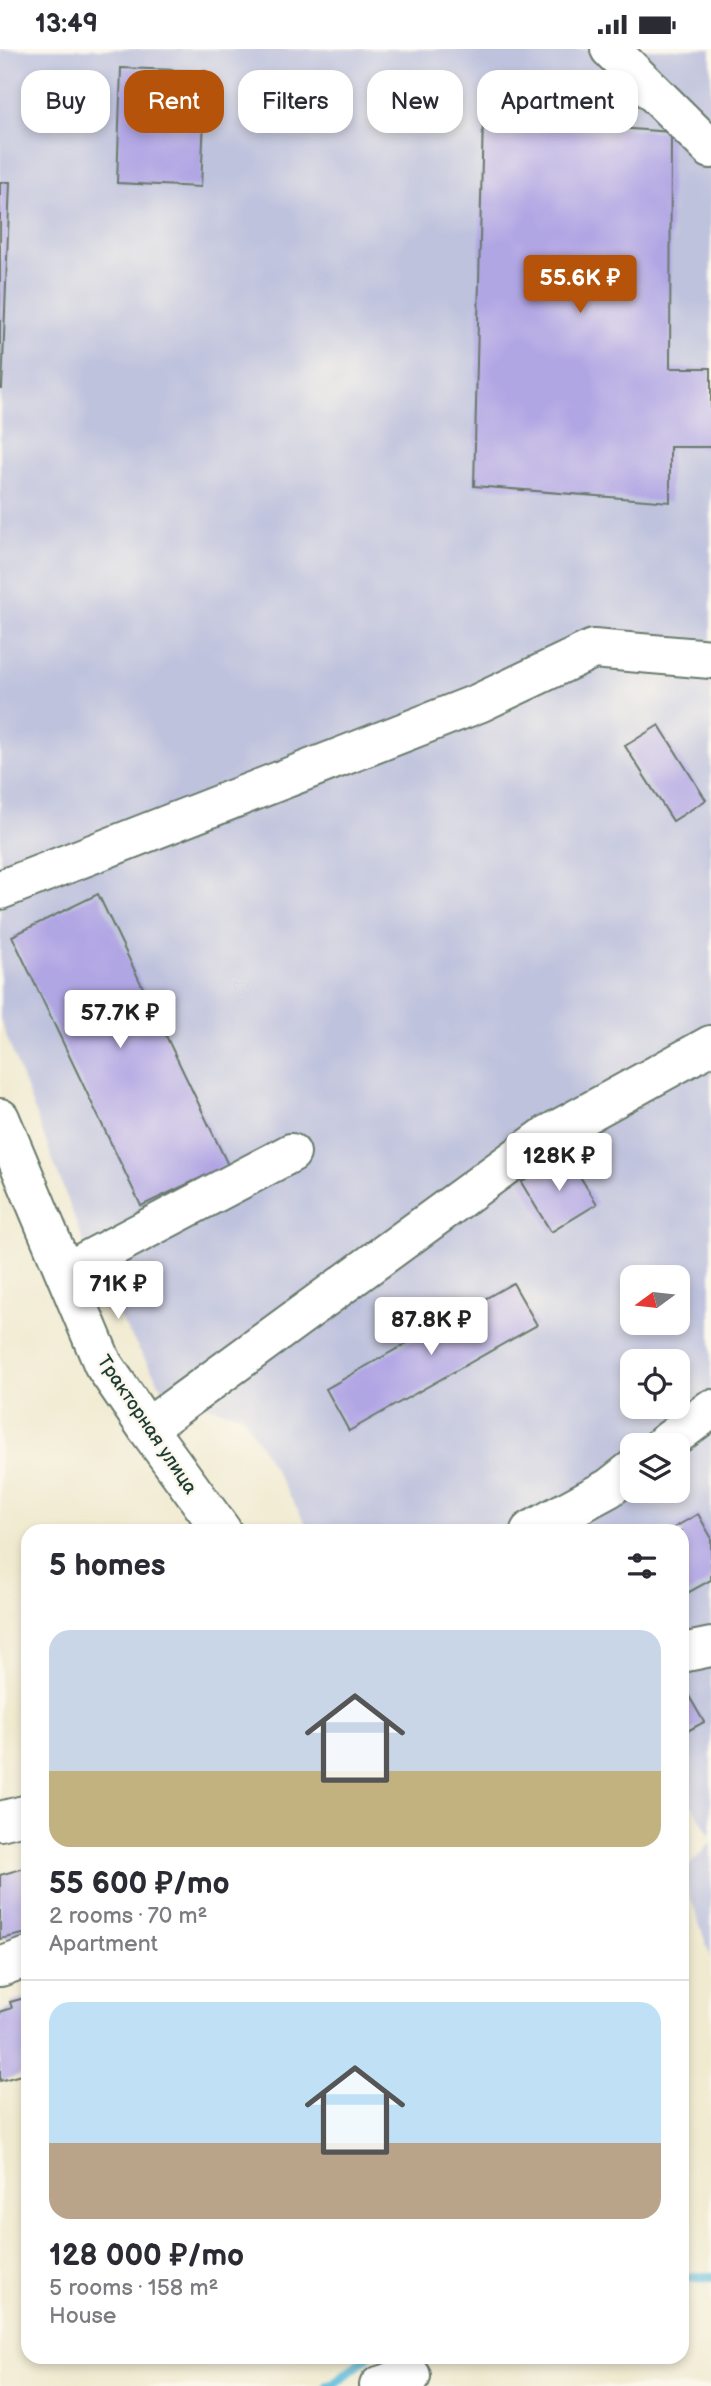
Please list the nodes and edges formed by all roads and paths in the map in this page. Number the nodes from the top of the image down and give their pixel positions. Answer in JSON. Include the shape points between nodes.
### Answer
{"nodes":[{"id":1,"x":610,"y":49,"type":"edge"},
{"id":2,"x":711,"y":149,"type":"edge"},
{"id":3,"x":711,"y":659,"type":"edge"},
{"id":4,"x":0,"y":890,"type":"edge"},
{"id":5,"x":711,"y":1045,"type":"edge"},
{"id":6,"x":0,"y":1118,"type":"edge"},
{"id":7,"x":291,"y":1153,"type":"dead end"},
{"id":8,"x":65,"y":1272,"type":"junction"},
{"id":9,"x":711,"y":1409,"type":"edge"},
{"id":10,"x":146,"y":1428,"type":"junction"},
{"id":11,"x":679,"y":1433,"type":"edge"},
{"id":12,"x":620,"y":1479,"type":"edge"},
{"id":13,"x":217,"y":1524,"type":"edge"},
{"id":14,"x":543,"y":1524,"type":"edge"},
{"id":15,"x":711,"y":1647,"type":"edge"},
{"id":16,"x":689,"y":1652,"type":"edge"},
{"id":17,"x":21,"y":1816,"type":"edge"},
{"id":18,"x":0,"y":1821,"type":"edge"},
{"id":19,"x":21,"y":1960,"type":"edge"},
{"id":20,"x":0,"y":1967,"type":"edge"}],
"edges":[{"from":1,"to":2,"type":"street"},
{"from":3,"to":4,"type":"street","via":[[593,649],[480,703]]},
{"from":5,"to":10,"type":"street","via":[[546,1136]]},
{"from":6,"to":8,"type":"street","name":"Тракторная улица"},
{"from":7,"to":8,"type":"street"},
{"from":8,"to":10,"type":"street","name":"Тракторная улица","via":[[103,1364]]},
{"from":9,"to":11,"type":"street"},
{"from":10,"to":13,"type":"street","name":"Тракторная улица"},
{"from":12,"to":14,"type":"street"},
{"from":15,"to":16,"type":"street"},
{"from":17,"to":18,"type":"street"},
{"from":19,"to":20,"type":"street"}]}
